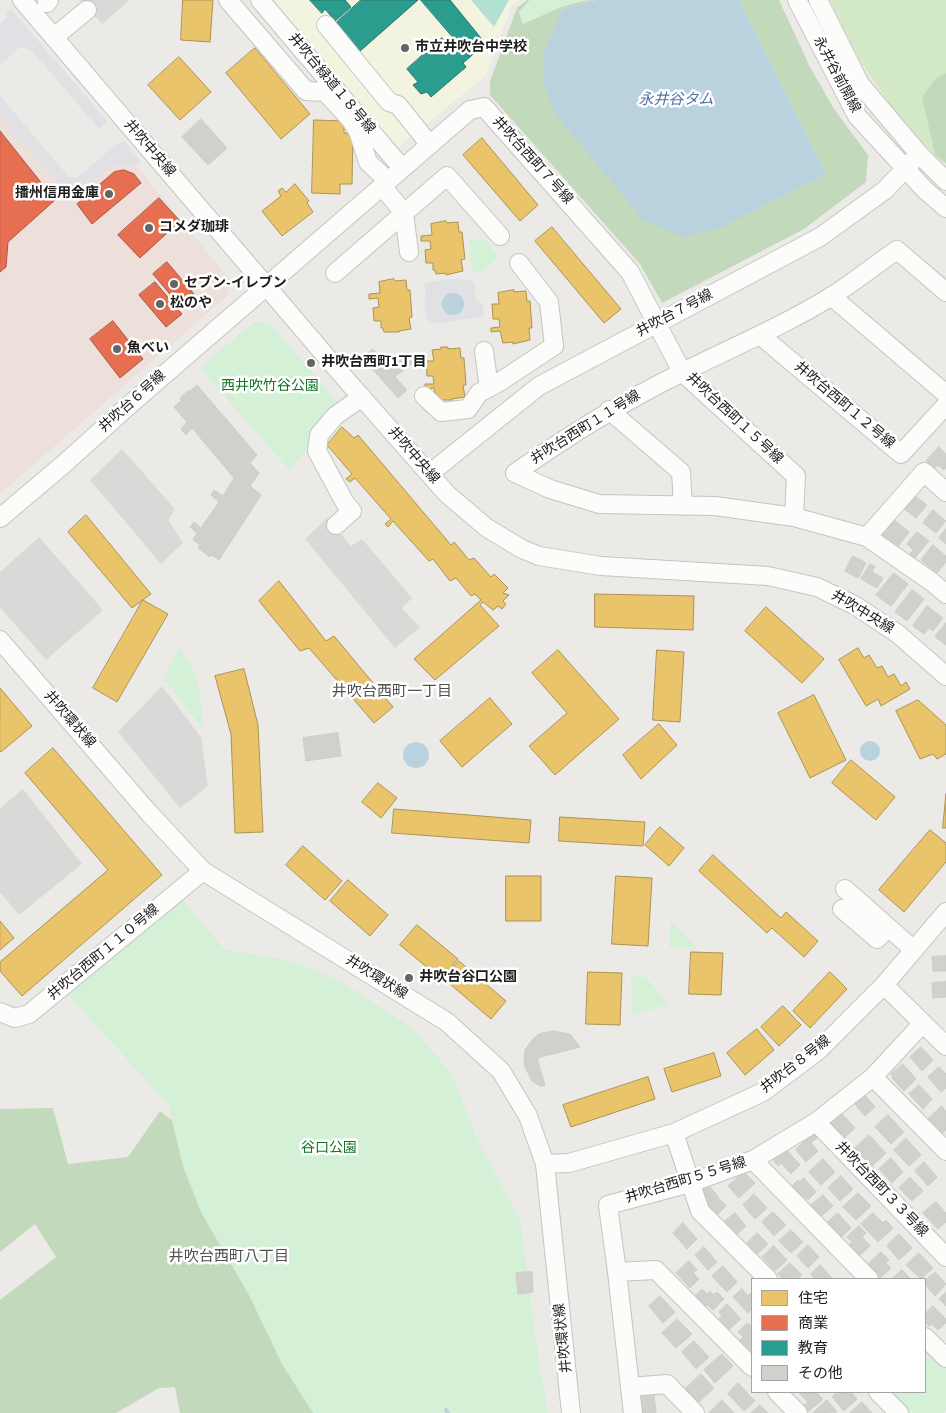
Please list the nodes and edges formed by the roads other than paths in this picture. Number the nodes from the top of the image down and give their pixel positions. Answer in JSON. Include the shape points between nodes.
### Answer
{"nodes":[{"id":1,"x":22,"y":0,"type":"edge"},
{"id":2,"x":228,"y":0,"type":"edge"},
{"id":3,"x":260,"y":0,"type":"edge"},
{"id":4,"x":797,"y":0,"type":"edge"},
{"id":5,"x":818,"y":0,"type":"edge"},
{"id":6,"x":87,"y":10,"type":"dead end"},
{"id":7,"x":326,"y":25,"type":"dead end"},
{"id":8,"x":54,"y":37,"type":"junction"},
{"id":9,"x":430,"y":145,"type":"junction"},
{"id":10,"x":918,"y":154,"type":"junction"},
{"id":11,"x":402,"y":168,"type":"junction"},
{"id":12,"x":905,"y":168,"type":"junction"},
{"id":13,"x":946,"y":181,"type":"edge"},
{"id":14,"x":385,"y":184,"type":"junction"},
{"id":15,"x":946,"y":208,"type":"edge"},
{"id":16,"x":404,"y":213,"type":"junction"},
{"id":17,"x":500,"y":236,"type":"dead end"},
{"id":18,"x":409,"y":252,"type":"dead end"},
{"id":19,"x":519,"y":263,"type":"dead end"},
{"id":20,"x":335,"y":273,"type":"dead end"},
{"id":21,"x":267,"y":286,"type":"junction"},
{"id":22,"x":946,"y":292,"type":"edge"},
{"id":23,"x":831,"y":296,"type":"junction"},
{"id":24,"x":658,"y":323,"type":"junction"},
{"id":25,"x":760,"y":335,"type":"junction"},
{"id":26,"x":484,"y":351,"type":"dead end"},
{"id":27,"x":682,"y":372,"type":"junction"},
{"id":28,"x":495,"y":384,"type":"junction"},
{"id":29,"x":946,"y":394,"type":"edge"},
{"id":30,"x":424,"y":396,"type":"dead end"},
{"id":31,"x":362,"y":397,"type":"junction"},
{"id":32,"x":516,"y":404,"type":"junction"},
{"id":33,"x":946,"y":405,"type":"edge"},
{"id":34,"x":610,"y":410,"type":"junction"},
{"id":35,"x":428,"y":474,"type":"junction"},
{"id":36,"x":946,"y":492,"type":"edge"},
{"id":37,"x":683,"y":506,"type":"junction"},
{"id":38,"x":794,"y":517,"type":"junction"},
{"id":39,"x":0,"y":518,"type":"edge"},
{"id":40,"x":336,"y":525,"type":"dead end"},
{"id":41,"x":866,"y":538,"type":"junction"},
{"id":42,"x":946,"y":594,"type":"edge"},
{"id":43,"x":0,"y":640,"type":"edge"},
{"id":44,"x":946,"y":676,"type":"edge"},
{"id":45,"x":203,"y":871,"type":"junction"},
{"id":46,"x":844,"y":889,"type":"dead end"},
{"id":47,"x":842,"y":909,"type":"dead end"},
{"id":48,"x":946,"y":912,"type":"edge"},
{"id":49,"x":888,"y":928,"type":"junction"},
{"id":50,"x":914,"y":950,"type":"junction"},
{"id":51,"x":884,"y":985,"type":"junction"},
{"id":52,"x":0,"y":1012,"type":"edge"},
{"id":53,"x":923,"y":1023,"type":"junction"},
{"id":54,"x":946,"y":1046,"type":"edge"},
{"id":55,"x":873,"y":1077,"type":"junction"},
{"id":56,"x":816,"y":1122,"type":"junction"},
{"id":57,"x":674,"y":1133,"type":"junction"},
{"id":58,"x":946,"y":1151,"type":"edge"},
{"id":59,"x":753,"y":1160,"type":"junction"},
{"id":60,"x":545,"y":1164,"type":"junction"},
{"id":61,"x":690,"y":1183,"type":"junction"},
{"id":62,"x":946,"y":1257,"type":"edge"},
{"id":63,"x":617,"y":1272,"type":"junction"},
{"id":64,"x":767,"y":1278,"type":"edge"},
{"id":65,"x":868,"y":1278,"type":"edge"},
{"id":66,"x":926,"y":1338,"type":"edge"},
{"id":67,"x":946,"y":1358,"type":"edge"},
{"id":68,"x":751,"y":1366,"type":"edge"},
{"id":69,"x":630,"y":1387,"type":"junction"},
{"id":70,"x":778,"y":1393,"type":"edge"},
{"id":71,"x":879,"y":1393,"type":"edge"},
{"id":72,"x":571,"y":1413,"type":"edge"},
{"id":73,"x":633,"y":1413,"type":"edge"},
{"id":74,"x":695,"y":1413,"type":"edge"},
{"id":75,"x":798,"y":1413,"type":"edge"},
{"id":76,"x":899,"y":1413,"type":"edge"}],
"edges":[{"from":1,"to":8,"type":"street","name":"井吹中央線"},
{"from":2,"to":14,"type":"street","via":[[306,91],[325,92],[350,119],[358,131],[368,162]]},
{"from":3,"to":11,"type":"street","name":"井吹台緑道１８号線"},
{"from":4,"to":12,"type":"street","name":"永井谷前開線","via":[[857,116]]},
{"from":5,"to":10,"type":"street","name":"永井谷前開線","via":[[860,84]]},
{"from":6,"to":8,"type":"street"},
{"from":7,"to":9,"type":"street","via":[[389,102],[398,105]]},
{"from":8,"to":21,"type":"street","name":"井吹中央線"},
{"from":9,"to":11,"type":"street","name":"井吹台西町７号線"},
{"from":9,"to":24,"type":"street","name":"井吹台西町７号線","via":[[470,110],[484,107],[630,272]]},
{"from":10,"to":12,"type":"street","name":"井吹台７号線"},
{"from":10,"to":13,"type":"street","name":"永井谷前開線"},
{"from":11,"to":14,"type":"street","name":"井吹台西町７号線"},
{"from":12,"to":15,"type":"street","name":"永井谷前開線"},
{"from":12,"to":24,"type":"street","name":"井吹台７号線","via":[[885,190],[820,237]]},
{"from":14,"to":16,"type":"street"},
{"from":14,"to":21,"type":"street","name":"井吹台西町７号線"},
{"from":16,"to":17,"type":"street","via":[[447,176]]},
{"from":16,"to":18,"type":"street"},
{"from":16,"to":20,"type":"street"},
{"from":19,"to":28,"type":"street","via":[[549,302],[554,346]]},
{"from":21,"to":31,"type":"street","name":"井吹中央線"},
{"from":21,"to":39,"type":"street","name":"井吹台６号線"},
{"from":22,"to":23,"type":"street","name":"井吹台西町１１号線","via":[[897,250]]},
{"from":23,"to":25,"type":"street","name":"井吹台西町１１号線"},
{"from":23,"to":29,"type":"street"},
{"from":24,"to":27,"type":"street","name":"井吹台西町１５号線"},
{"from":24,"to":32,"type":"street","name":"井吹台７号線","via":[[539,386]]},
{"from":25,"to":27,"type":"street","name":"井吹台西町１１号線"},
{"from":25,"to":33,"type":"street","name":"井吹台西町１２号線","via":[[901,454]]},
{"from":26,"to":28,"type":"street"},
{"from":27,"to":34,"type":"street","name":"井吹台西町１１号線"},
{"from":27,"to":38,"type":"street","name":"井吹台西町１５号線","via":[[796,476]]},
{"from":28,"to":30,"type":"street","via":[[479,393],[468,409],[441,412]]},
{"from":28,"to":32,"type":"street"},
{"from":31,"to":35,"type":"street","name":"井吹中央線"},
{"from":31,"to":40,"type":"street","via":[[335,416],[319,435],[317,451],[352,511]]},
{"from":32,"to":35,"type":"street","name":"井吹台７号線"},
{"from":34,"to":37,"type":"street","via":[[681,472]]},
{"from":34,"to":37,"type":"street","name":"井吹台西町１１号線","via":[[515,473],[550,489],[599,504]]},
{"from":35,"to":44,"type":"street","name":"井吹中央線","via":[[486,528],[539,556],[601,566],[768,576],[816,587],[856,606],[891,630]]},
{"from":36,"to":41,"type":"street","via":[[924,472]]},
{"from":37,"to":38,"type":"street","name":"井吹台西町１１号線","via":[[715,506]]},
{"from":38,"to":41,"type":"street","name":"井吹台西町１１号線"},
{"from":41,"to":42,"type":"street","name":"井吹台西町１１号線"},
{"from":43,"to":45,"type":"street","name":"井吹環状線"},
{"from":45,"to":52,"type":"street","name":"井吹台西町１１０号線","via":[[29,1014],[15,1018]]},
{"from":45,"to":60,"type":"street","name":"井吹環状線","via":[[447,1022],[501,1071],[528,1116]]},
{"from":46,"to":49,"type":"street"},
{"from":47,"to":49,"type":"street","via":[[877,939]]},
{"from":48,"to":50,"type":"street","name":"井吹台８号線"},
{"from":49,"to":50,"type":"street"},
{"from":50,"to":51,"type":"street","name":"井吹台８号線"},
{"from":51,"to":53,"type":"street"},
{"from":51,"to":57,"type":"street","name":"井吹台８号線","via":[[819,1050],[764,1092]]},
{"from":53,"to":54,"type":"street"},
{"from":53,"to":55,"type":"street","name":"井吹台西町５５号線"},
{"from":55,"to":56,"type":"street","name":"井吹台西町５５号線"},
{"from":55,"to":58,"type":"street"},
{"from":56,"to":59,"type":"street","name":"井吹台西町５５号線"},
{"from":56,"to":62,"type":"street","name":"井吹台西町３３号線"},
{"from":57,"to":60,"type":"street","name":"井吹台８号線","via":[[569,1163]]},
{"from":57,"to":61,"type":"street"},
{"from":59,"to":61,"type":"street","name":"井吹台西町５５号線"},
{"from":59,"to":65,"type":"street"},
{"from":60,"to":72,"type":"street","name":"井吹環状線"},
{"from":61,"to":63,"type":"street","name":"井吹台西町５５号線","via":[[608,1205]]},
{"from":61,"to":64,"type":"street","via":[[700,1211]]},
{"from":63,"to":68,"type":"street","via":[[656,1270]]},
{"from":63,"to":69,"type":"street","name":"井吹台西町５５号線"},
{"from":66,"to":67,"type":"street"},
{"from":69,"to":73,"type":"street","name":"井吹台西町５５号線"},
{"from":69,"to":74,"type":"street","via":[[667,1384]]},
{"from":70,"to":75,"type":"street"},
{"from":71,"to":76,"type":"street"}]}
